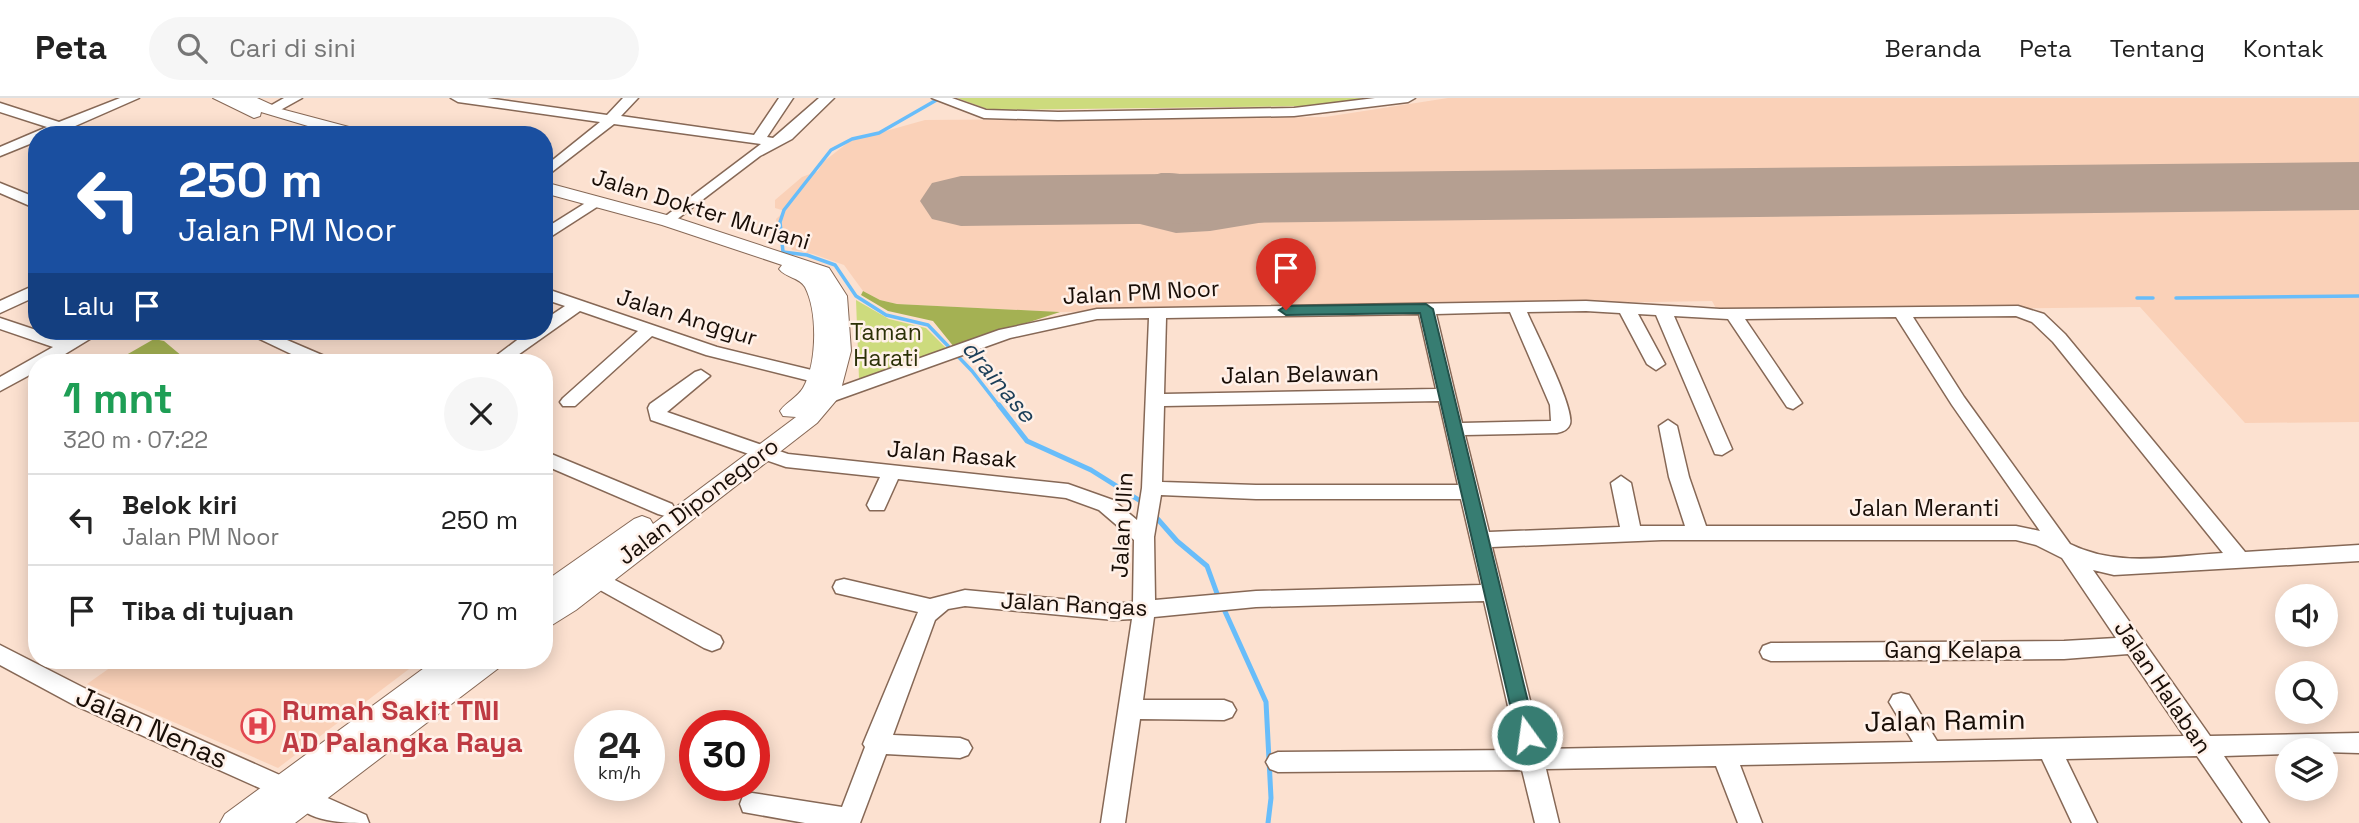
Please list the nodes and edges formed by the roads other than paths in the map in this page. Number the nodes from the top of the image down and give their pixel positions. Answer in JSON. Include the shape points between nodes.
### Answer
{"nodes":[{"id":1,"x":132,"y":98,"type":"edge"},
{"id":2,"x":221,"y":98,"type":"edge"},
{"id":3,"x":244,"y":98,"type":"edge"},
{"id":4,"x":295,"y":98,"type":"edge"},
{"id":5,"x":458,"y":98,"type":"edge"},
{"id":6,"x":569,"y":98,"type":"edge"},
{"id":7,"x":631,"y":98,"type":"edge"},
{"id":8,"x":786,"y":98,"type":"edge"},
{"id":9,"x":827,"y":98,"type":"edge"},
{"id":10,"x":1408,"y":98,"type":"edge"},
{"id":11,"x":941,"y":99,"type":"edge"},
{"id":12,"x":498,"y":101,"type":"edge"},
{"id":13,"x":0,"y":107,"type":"edge"},
{"id":14,"x":270,"y":110,"type":"junction"},
{"id":15,"x":555,"y":112,"type":"junction"},
{"id":16,"x":611,"y":118,"type":"junction"},
{"id":17,"x":60,"y":126,"type":"joint"},
{"id":18,"x":292,"y":126,"type":"edge"},
{"id":19,"x":326,"y":126,"type":"edge"},
{"id":20,"x":28,"y":139,"type":"edge"},
{"id":21,"x":758,"y":140,"type":"junction"},
{"id":22,"x":775,"y":142,"type":"junction"},
{"id":23,"x":0,"y":152,"type":"edge"},
{"id":24,"x":553,"y":166,"type":"edge"},
{"id":25,"x":0,"y":187,"type":"edge"},
{"id":26,"x":553,"y":191,"type":"edge"},
{"id":27,"x":553,"y":199,"type":"edge"},
{"id":28,"x":28,"y":200,"type":"edge"},
{"id":29,"x":590,"y":206,"type":"junction"},
{"id":30,"x":668,"y":221,"type":"junction"},
{"id":31,"x":553,"y":230,"type":"edge"},
{"id":32,"x":727,"y":245,"type":"junction"},
{"id":33,"x":28,"y":294,"type":"edge"},
{"id":34,"x":553,"y":297,"type":"edge"},
{"id":35,"x":576,"y":306,"type":"junction"},
{"id":36,"x":1516,"y":307,"type":"junction"},
{"id":37,"x":0,"y":308,"type":"edge"},
{"id":38,"x":1626,"y":308,"type":"junction"},
{"id":39,"x":1426,"y":309,"type":"junction"},
{"id":40,"x":1661,"y":309,"type":"junction"},
{"id":41,"x":1901,"y":311,"type":"junction"},
{"id":42,"x":1158,"y":313,"type":"junction"},
{"id":43,"x":1733,"y":313,"type":"junction"},
{"id":44,"x":553,"y":322,"type":"edge"},
{"id":45,"x":0,"y":323,"type":"edge"},
{"id":46,"x":648,"y":331,"type":"junction"},
{"id":47,"x":28,"y":333,"type":"edge"},
{"id":48,"x":50,"y":340,"type":"edge"},
{"id":49,"x":78,"y":340,"type":"edge"},
{"id":50,"x":273,"y":340,"type":"edge"},
{"id":51,"x":528,"y":340,"type":"edge"},
{"id":52,"x":67,"y":346,"type":"junction"},
{"id":53,"x":53,"y":354,"type":"edge"},
{"id":54,"x":305,"y":354,"type":"edge"},
{"id":55,"x":508,"y":354,"type":"edge"},
{"id":56,"x":1656,"y":364,"type":"dead end"},
{"id":57,"x":28,"y":369,"type":"edge"},
{"id":58,"x":701,"y":376,"type":"dead end"},
{"id":59,"x":829,"y":382,"type":"junction"},
{"id":60,"x":0,"y":385,"type":"edge"},
{"id":61,"x":1447,"y":395,"type":"junction"},
{"id":62,"x":1154,"y":400,"type":"junction"},
{"id":63,"x":569,"y":402,"type":"dead end"},
{"id":64,"x":1793,"y":403,"type":"dead end"},
{"id":65,"x":1668,"y":426,"type":"dead end"},
{"id":66,"x":1456,"y":429,"type":"junction"},
{"id":67,"x":1722,"y":449,"type":"dead end"},
{"id":68,"x":754,"y":450,"type":"junction"},
{"id":69,"x":553,"y":461,"type":"edge"},
{"id":70,"x":891,"y":473,"type":"junction"},
{"id":71,"x":1621,"y":483,"type":"dead end"},
{"id":72,"x":1152,"y":488,"type":"junction"},
{"id":73,"x":1469,"y":492,"type":"junction"},
{"id":74,"x":877,"y":505,"type":"dead end"},
{"id":75,"x":665,"y":509,"type":"junction"},
{"id":76,"x":1631,"y":533,"type":"junction"},
{"id":77,"x":1698,"y":533,"type":"junction"},
{"id":78,"x":1144,"y":537,"type":"junction"},
{"id":79,"x":1480,"y":540,"type":"junction"},
{"id":80,"x":2064,"y":548,"type":"junction"},
{"id":81,"x":2359,"y":553,"type":"edge"},
{"id":82,"x":2239,"y":559,"type":"junction"},
{"id":83,"x":598,"y":579,"type":"junction"},
{"id":84,"x":844,"y":587,"type":"dead end"},
{"id":85,"x":553,"y":588,"type":"edge"},
{"id":86,"x":1492,"y":593,"type":"junction"},
{"id":87,"x":931,"y":607,"type":"junction"},
{"id":88,"x":1144,"y":611,"type":"junction"},
{"id":89,"x":553,"y":613,"type":"edge"},
{"id":90,"x":712,"y":642,"type":"dead end"},
{"id":91,"x":2135,"y":645,"type":"junction"},
{"id":92,"x":1771,"y":652,"type":"dead end"},
{"id":93,"x":0,"y":654,"type":"edge"},
{"id":94,"x":443,"y":669,"type":"edge"},
{"id":95,"x":478,"y":669,"type":"edge"},
{"id":96,"x":1901,"y":702,"type":"dead end"},
{"id":97,"x":1131,"y":709,"type":"junction"},
{"id":98,"x":1224,"y":710,"type":"dead end"},
{"id":99,"x":2359,"y":743,"type":"edge"},
{"id":100,"x":875,"y":744,"type":"junction"},
{"id":101,"x":2203,"y":746,"type":"junction"},
{"id":102,"x":2048,"y":747,"type":"junction"},
{"id":103,"x":960,"y":748,"type":"dead end"},
{"id":104,"x":1930,"y":750,"type":"junction"},
{"id":105,"x":1724,"y":755,"type":"junction"},
{"id":106,"x":1532,"y":759,"type":"junction"},
{"id":107,"x":1278,"y":762,"type":"dead end"},
{"id":108,"x":293,"y":793,"type":"junction"},
{"id":109,"x":752,"y":804,"type":"dead end"},
{"id":110,"x":848,"y":821,"type":"edge"},
{"id":111,"x":235,"y":823,"type":"edge"},
{"id":112,"x":272,"y":823,"type":"edge"},
{"id":113,"x":357,"y":823,"type":"edge"},
{"id":114,"x":1113,"y":823,"type":"edge"},
{"id":115,"x":1547,"y":823,"type":"edge"},
{"id":116,"x":1750,"y":823,"type":"edge"},
{"id":117,"x":2085,"y":823,"type":"edge"},
{"id":118,"x":2256,"y":823,"type":"edge"}],
"edges":[{"from":1,"to":17,"type":"street"},
{"from":2,"to":18,"type":"main road"},
{"from":3,"to":14,"type":"main road"},
{"from":4,"to":14,"type":"street"},
{"from":5,"to":12,"type":"street"},
{"from":6,"to":15,"type":"street"},
{"from":7,"to":16,"type":"street"},
{"from":8,"to":21,"type":"street"},
{"from":9,"to":22,"type":"street"},
{"from":10,"to":11,"type":"street","via":[[1294,112],[1058,116],[984,114]]},
{"from":12,"to":15,"type":"street"},
{"from":13,"to":17,"type":"street"},
{"from":14,"to":19,"type":"main road"},
{"from":15,"to":16,"type":"street"},
{"from":16,"to":21,"type":"street"},
{"from":16,"to":24,"type":"street"},
{"from":20,"to":23,"type":"street"},
{"from":21,"to":22,"type":"street"},
{"from":22,"to":30,"type":"street"},
{"from":25,"to":28,"type":"street"},
{"from":26,"to":29,"type":"main road","name":"Jalan Dokter Murjani"},
{"from":27,"to":29,"type":"main road","name":"Jalan Dokter Murjani"},
{"from":29,"to":30,"type":"main road","name":"Jalan Dokter Murjani"},
{"from":29,"to":31,"type":"street"},
{"from":29,"to":32,"type":"main road","name":"Jalan Dokter Murjani"},
{"from":30,"to":32,"type":"main road","name":"Jalan Dokter Murjani"},
{"from":32,"to":59,"type":"main road","name":"Jalan Dokter Murjani","via":[[794,266],[808,278],[818,292]]},
{"from":33,"to":37,"type":"street"},
{"from":34,"to":35,"type":"street","name":"Jalan Anggur"},
{"from":35,"to":44,"type":"street"},
{"from":35,"to":46,"type":"street","name":"Jalan Anggur"},
{"from":36,"to":38,"type":"street","name":"Jalan PM Noor"},
{"from":36,"to":39,"type":"street","name":"Jalan PM Noor"},
{"from":36,"to":66,"type":"street","via":[[1559,405],[1561,424]]},
{"from":38,"to":40,"type":"street","name":"Jalan PM Noor"},
{"from":38,"to":56,"type":"street"},
{"from":39,"to":42,"type":"street","name":"Jalan PM Noor"},
{"from":39,"to":61,"type":"street"},
{"from":40,"to":43,"type":"street","name":"Jalan PM Noor"},
{"from":40,"to":67,"type":"street","via":[[1682,345]]},
{"from":41,"to":43,"type":"street","name":"Jalan PM Noor"},
{"from":41,"to":80,"type":"street","name":"Jalan Halaban","via":[[1958,401]]},
{"from":41,"to":82,"type":"street","name":"Jalan PM Noor","via":[[2007,310],[2043,322]]},
{"from":42,"to":59,"type":"street","name":"Jalan PM Noor","via":[[1074,317],[937,358]]},
{"from":42,"to":62,"type":"street","name":"Jalan Ulin"},
{"from":43,"to":64,"type":"street"},
{"from":45,"to":47,"type":"street"},
{"from":46,"to":59,"type":"street","name":"Jalan Anggur"},
{"from":46,"to":63,"type":"street"},
{"from":48,"to":52,"type":"street"},
{"from":49,"to":52,"type":"street"},
{"from":50,"to":54,"type":"street"},
{"from":51,"to":55,"type":"street"},
{"from":52,"to":53,"type":"street"},
{"from":57,"to":60,"type":"street"},
{"from":58,"to":68,"type":"street","name":"Jalan Rasak","via":[[657,408],[658,416]]},
{"from":59,"to":68,"type":"main road","name":"Jalan Diponegoro"},
{"from":61,"to":62,"type":"street","name":"Jalan Belawan"},
{"from":61,"to":66,"type":"street"},
{"from":62,"to":72,"type":"street","name":"Jalan Ulin"},
{"from":65,"to":77,"type":"street"},
{"from":66,"to":73,"type":"street"},
{"from":68,"to":70,"type":"street","name":"Jalan Rasak","via":[[799,462]]},
{"from":68,"to":75,"type":"main road","name":"Jalan Diponegoro"},
{"from":68,"to":83,"type":"main road","name":"Jalan Diponegoro"},
{"from":69,"to":75,"type":"street"},
{"from":70,"to":74,"type":"street"},
{"from":70,"to":78,"type":"street","name":"Jalan Rasak","via":[[1068,491],[1106,505]]},
{"from":71,"to":76,"type":"street"},
{"from":72,"to":73,"type":"street"},
{"from":72,"to":78,"type":"street","name":"Jalan Ulin"},
{"from":73,"to":79,"type":"street"},
{"from":75,"to":85,"type":"main road","name":"Jalan Diponegoro"},
{"from":76,"to":77,"type":"street","name":"Jalan Meranti"},
{"from":76,"to":79,"type":"street","name":"Jalan Meranti"},
{"from":77,"to":80,"type":"street","name":"Jalan Meranti","via":[[2016,533]]},
{"from":78,"to":88,"type":"street","name":"Jalan Ulin"},
{"from":79,"to":86,"type":"street"},
{"from":80,"to":82,"type":"street","name":"Jalan Meranti","via":[[2082,561],[2114,567]]},
{"from":80,"to":91,"type":"street","name":"Jalan Halaban"},
{"from":81,"to":82,"type":"street","name":"Jalan Meranti"},
{"from":83,"to":89,"type":"main road","name":"Jalan Diponegoro"},
{"from":83,"to":90,"type":"street"},
{"from":84,"to":87,"type":"street"},
{"from":86,"to":88,"type":"street","name":"Jalan Rangas","via":[[1256,600]]},
{"from":86,"to":106,"type":"street"},
{"from":87,"to":88,"type":"street","name":"Jalan Rangas","via":[[947,599],[965,598]]},
{"from":87,"to":100,"type":"street"},
{"from":88,"to":97,"type":"street","name":"Jalan Ulin"},
{"from":91,"to":92,"type":"street","name":"Gang Kelapa"},
{"from":91,"to":101,"type":"street","name":"Jalan Halaban"},
{"from":93,"to":108,"type":"street","name":"Jalan Nenas","via":[[82,698]]},
{"from":94,"to":108,"type":"main road"},
{"from":95,"to":108,"type":"main road"},
{"from":96,"to":104,"type":"street"},
{"from":97,"to":98,"type":"street"},
{"from":97,"to":114,"type":"street","name":"Jalan Ulin"},
{"from":99,"to":101,"type":"street","name":"Jalan Ramin"},
{"from":100,"to":103,"type":"street"},
{"from":100,"to":110,"type":"street"},
{"from":101,"to":102,"type":"street","name":"Jalan Ramin"},
{"from":101,"to":118,"type":"street","name":"Jalan Halaban"},
{"from":102,"to":104,"type":"street","name":"Jalan Ramin"},
{"from":102,"to":117,"type":"street"},
{"from":104,"to":105,"type":"street","name":"Jalan Ramin"},
{"from":105,"to":106,"type":"street","name":"Jalan Ramin"},
{"from":105,"to":116,"type":"street"},
{"from":106,"to":107,"type":"street","name":"Jalan Ramin"},
{"from":106,"to":115,"type":"street"},
{"from":108,"to":111,"type":"main road"},
{"from":108,"to":112,"type":"main road"},
{"from":108,"to":113,"type":"street","name":"Jalan Nenas"},
{"from":109,"to":110,"type":"street"}]}
